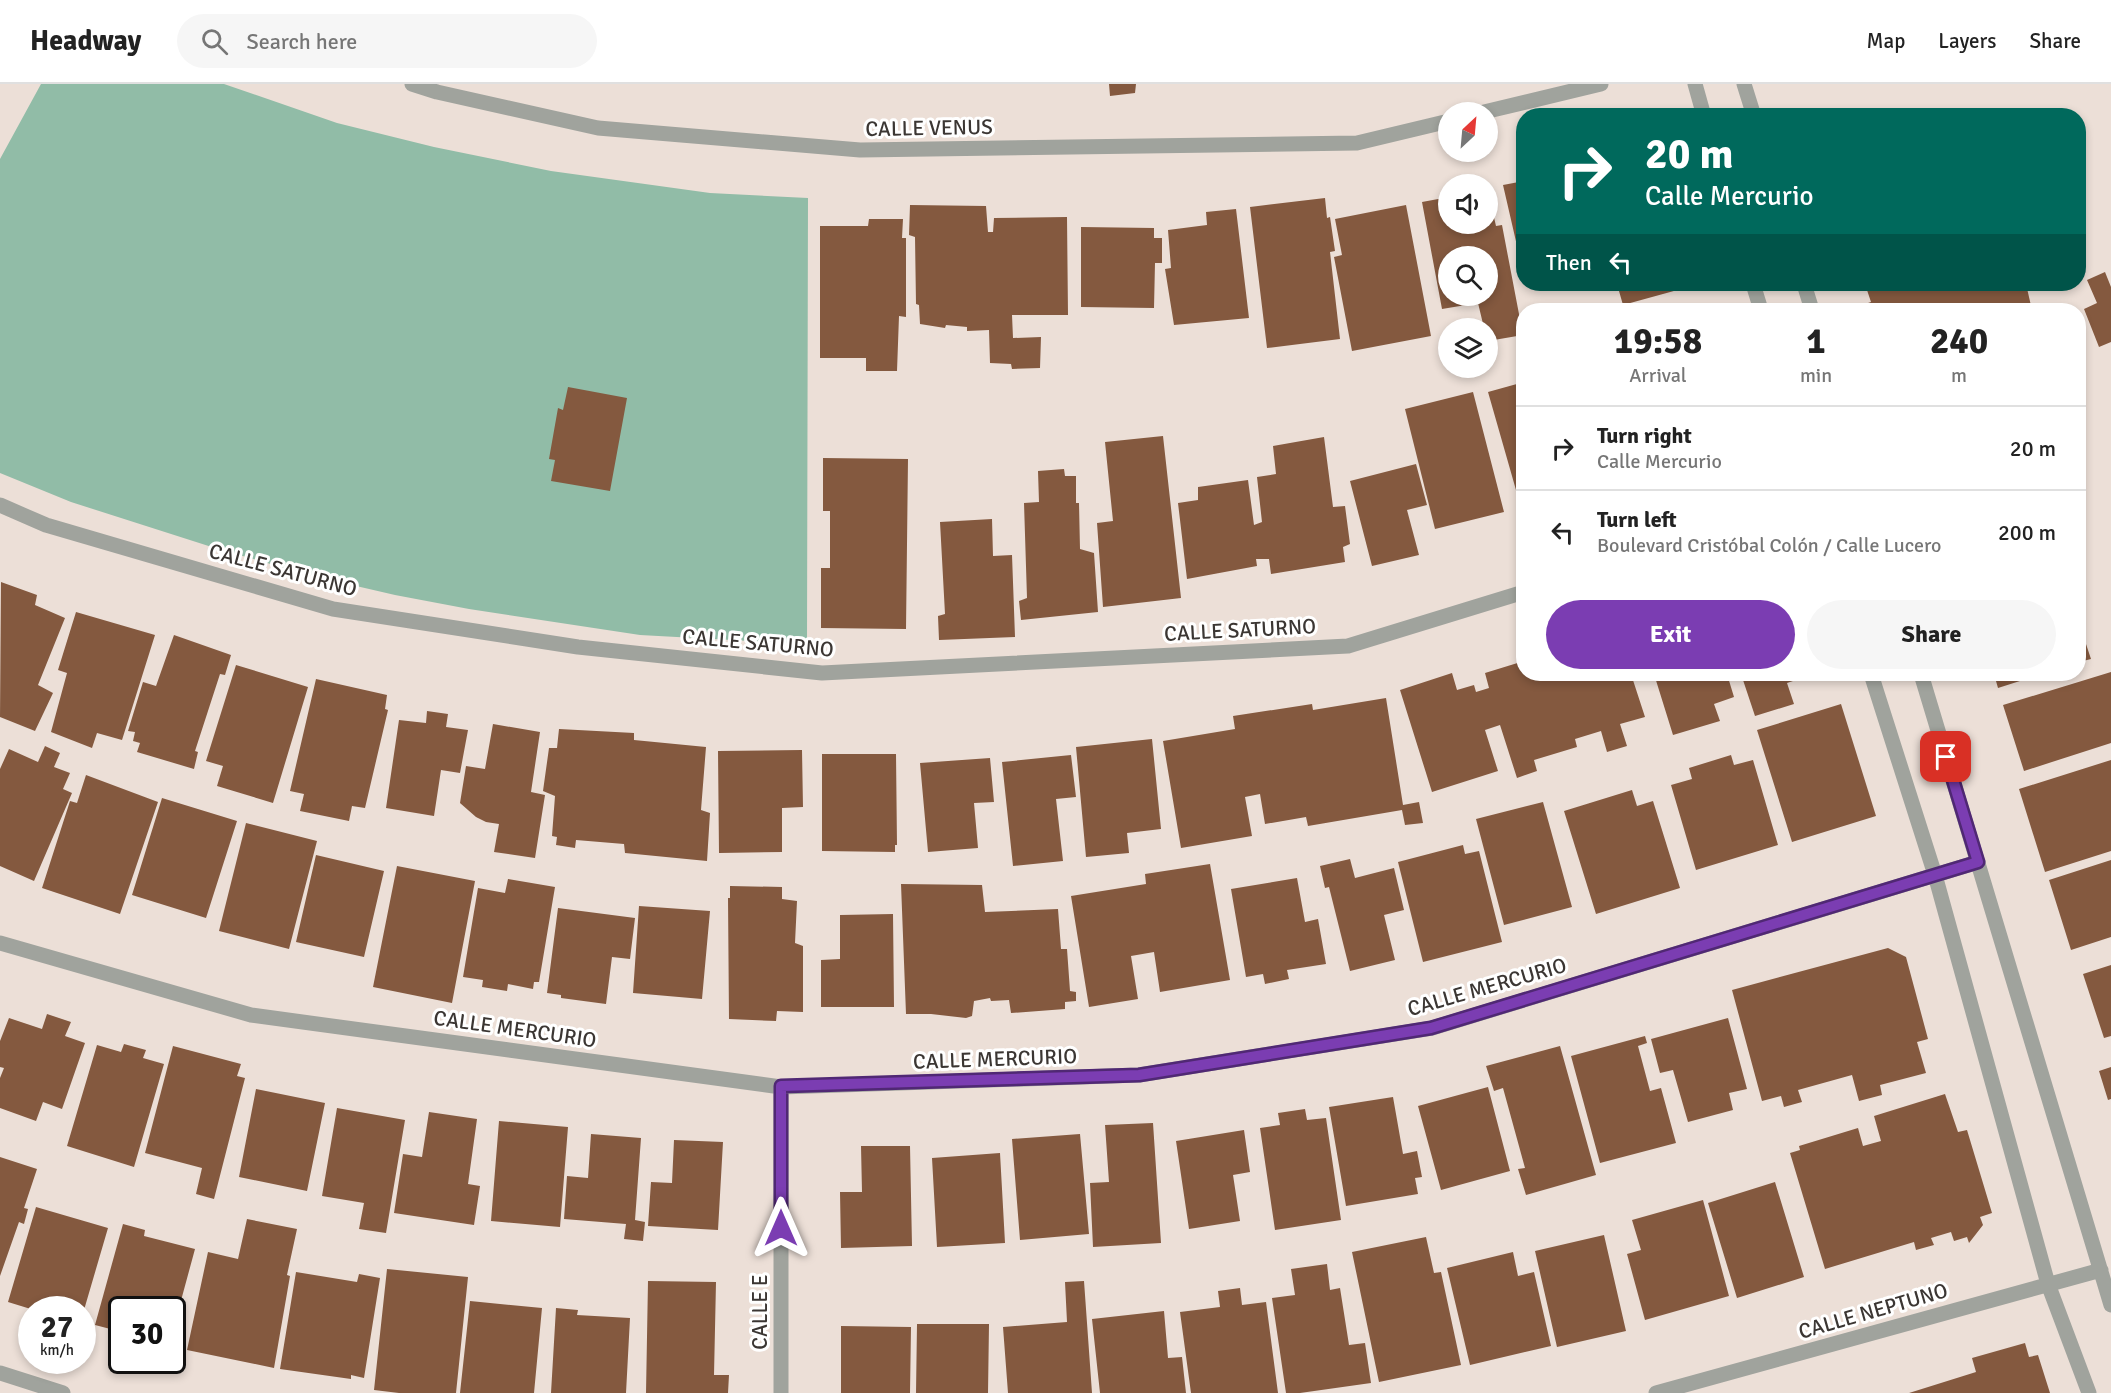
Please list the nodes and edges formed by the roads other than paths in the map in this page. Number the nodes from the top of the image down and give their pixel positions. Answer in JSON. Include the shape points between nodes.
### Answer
{"nodes":[{"id":1,"x":412,"y":84,"type":"edge"},
{"id":2,"x":1601,"y":84,"type":"edge"},
{"id":3,"x":1695,"y":84,"type":"edge"},
{"id":4,"x":1744,"y":84,"type":"edge"},
{"id":5,"x":1702,"y":108,"type":"edge"},
{"id":6,"x":1752,"y":108,"type":"edge"},
{"id":7,"x":1498,"y":109,"type":"edge"},
{"id":8,"x":1438,"y":124,"type":"edge"},
{"id":9,"x":0,"y":505,"type":"edge"},
{"id":10,"x":1516,"y":594,"type":"edge"},
{"id":11,"x":1873,"y":681,"type":"edge"},
{"id":12,"x":1923,"y":681,"type":"edge"},
{"id":13,"x":1978,"y":862,"type":"junction"},
{"id":14,"x":1935,"y":875,"type":"junction"},
{"id":15,"x":0,"y":943,"type":"edge"},
{"id":16,"x":781,"y":1086,"type":"junction"},
{"id":17,"x":2101,"y":1270,"type":"junction"},
{"id":18,"x":2048,"y":1284,"type":"junction"},
{"id":19,"x":2111,"y":1305,"type":"edge"},
{"id":20,"x":0,"y":1373,"type":"edge"},
{"id":21,"x":63,"y":1393,"type":"edge"},
{"id":22,"x":781,"y":1393,"type":"edge"},
{"id":23,"x":1656,"y":1393,"type":"edge"},
{"id":24,"x":2089,"y":1393,"type":"edge"}],
"edges":[{"from":1,"to":8,"type":"street","name":"CALLE VENUS","via":[[598,128],[860,150],[1357,143]]},
{"from":2,"to":7,"type":"street"},
{"from":3,"to":5,"type":"street"},
{"from":4,"to":6,"type":"street"},
{"from":9,"to":10,"type":"street","name":"CALLE SATURNO","via":[[46,525],[333,609],[578,647],[822,673],[1348,646]]},
{"from":11,"to":14,"type":"street"},
{"from":12,"to":13,"type":"street"},
{"from":13,"to":14,"type":"street","name":"CALLE MERCURIO"},
{"from":13,"to":17,"type":"street"},
{"from":14,"to":16,"type":"street","name":"CALLE MERCURIO","via":[[1431,1028],[1139,1075]]},
{"from":14,"to":18,"type":"street"},
{"from":15,"to":16,"type":"street","name":"CALLE MERCURIO","via":[[251,1015]]},
{"from":16,"to":22,"type":"street","name":"CALLE E"},
{"from":17,"to":18,"type":"street","name":"CALLE NEPTUNO"},
{"from":17,"to":19,"type":"street"},
{"from":18,"to":23,"type":"street","name":"CALLE NEPTUNO"},
{"from":18,"to":24,"type":"street"},
{"from":20,"to":21,"type":"street"}]}
